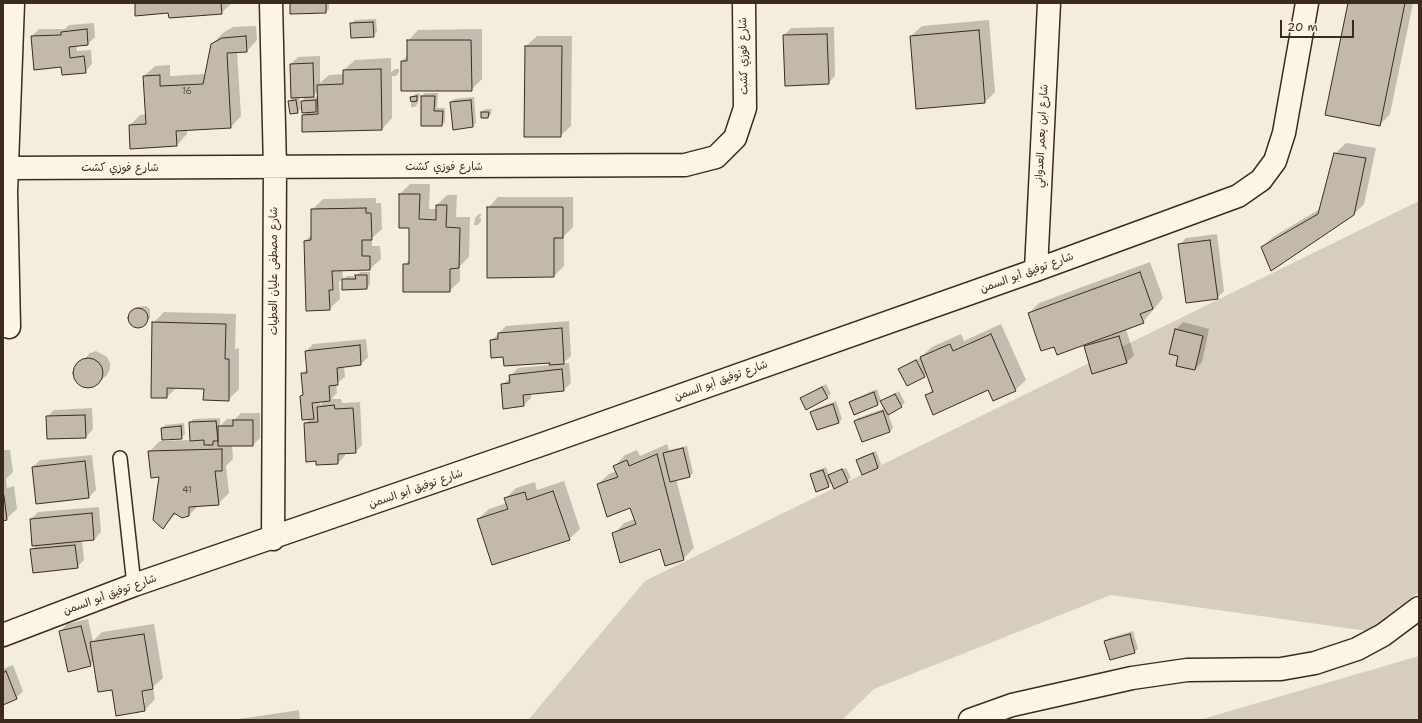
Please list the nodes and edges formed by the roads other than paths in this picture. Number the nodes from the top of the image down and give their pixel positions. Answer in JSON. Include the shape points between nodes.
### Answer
{"nodes":[{"id":1,"x":13,"y":3,"type":"edge"},
{"id":2,"x":271,"y":3,"type":"edge"},
{"id":3,"x":744,"y":3,"type":"edge"},
{"id":4,"x":1048,"y":3,"type":"edge"},
{"id":5,"x":1307,"y":3,"type":"edge"},
{"id":6,"x":7,"y":168,"type":"junction"},
{"id":7,"x":275,"y":168,"type":"junction"},
{"id":8,"x":1036,"y":270,"type":"junction"},
{"id":9,"x":9,"y":327,"type":"dead end"},
{"id":10,"x":120,"y":458,"type":"dead end"},
{"id":11,"x":273,"y":539,"type":"junction"},
{"id":12,"x":134,"y":585,"type":"junction"},
{"id":13,"x":1419,"y":608,"type":"edge"},
{"id":14,"x":3,"y":635,"type":"edge"},
{"id":15,"x":970,"y":720,"type":"edge"}],
"edges":[{"from":1,"to":6,"type":"street"},
{"from":2,"to":7,"type":"street","name":"شارع مصطفى عليان العطيات"},
{"from":3,"to":7,"type":"street","name":"شارع فوزي كشت","via":[[745,108],[735,138],[716,157],[685,165]]},
{"from":4,"to":8,"type":"street","name":"شارع ابن يعمر العدواني"},
{"from":5,"to":8,"type":"street","name":"شارع توفيق أبو السمن","via":[[1284,133],[1275,161],[1261,180],[1238,196]]},
{"from":6,"to":7,"type":"street","name":"شارع فوزي كشت"},
{"from":6,"to":9,"type":"street"},
{"from":7,"to":11,"type":"street","name":"شارع مصطفى عليان العطيات"},
{"from":8,"to":11,"type":"street","name":"شارع توفيق أبو السمن"},
{"from":10,"to":12,"type":"lane"},
{"from":11,"to":12,"type":"street","name":"شارع توفيق أبو السمن"},
{"from":12,"to":14,"type":"street","name":"شارع توفيق أبو السمن"},
{"from":13,"to":15,"type":"street","via":[[1383,635],[1357,650],[1316,663],[1281,669],[1187,670],[1132,678],[1012,705]]}]}
